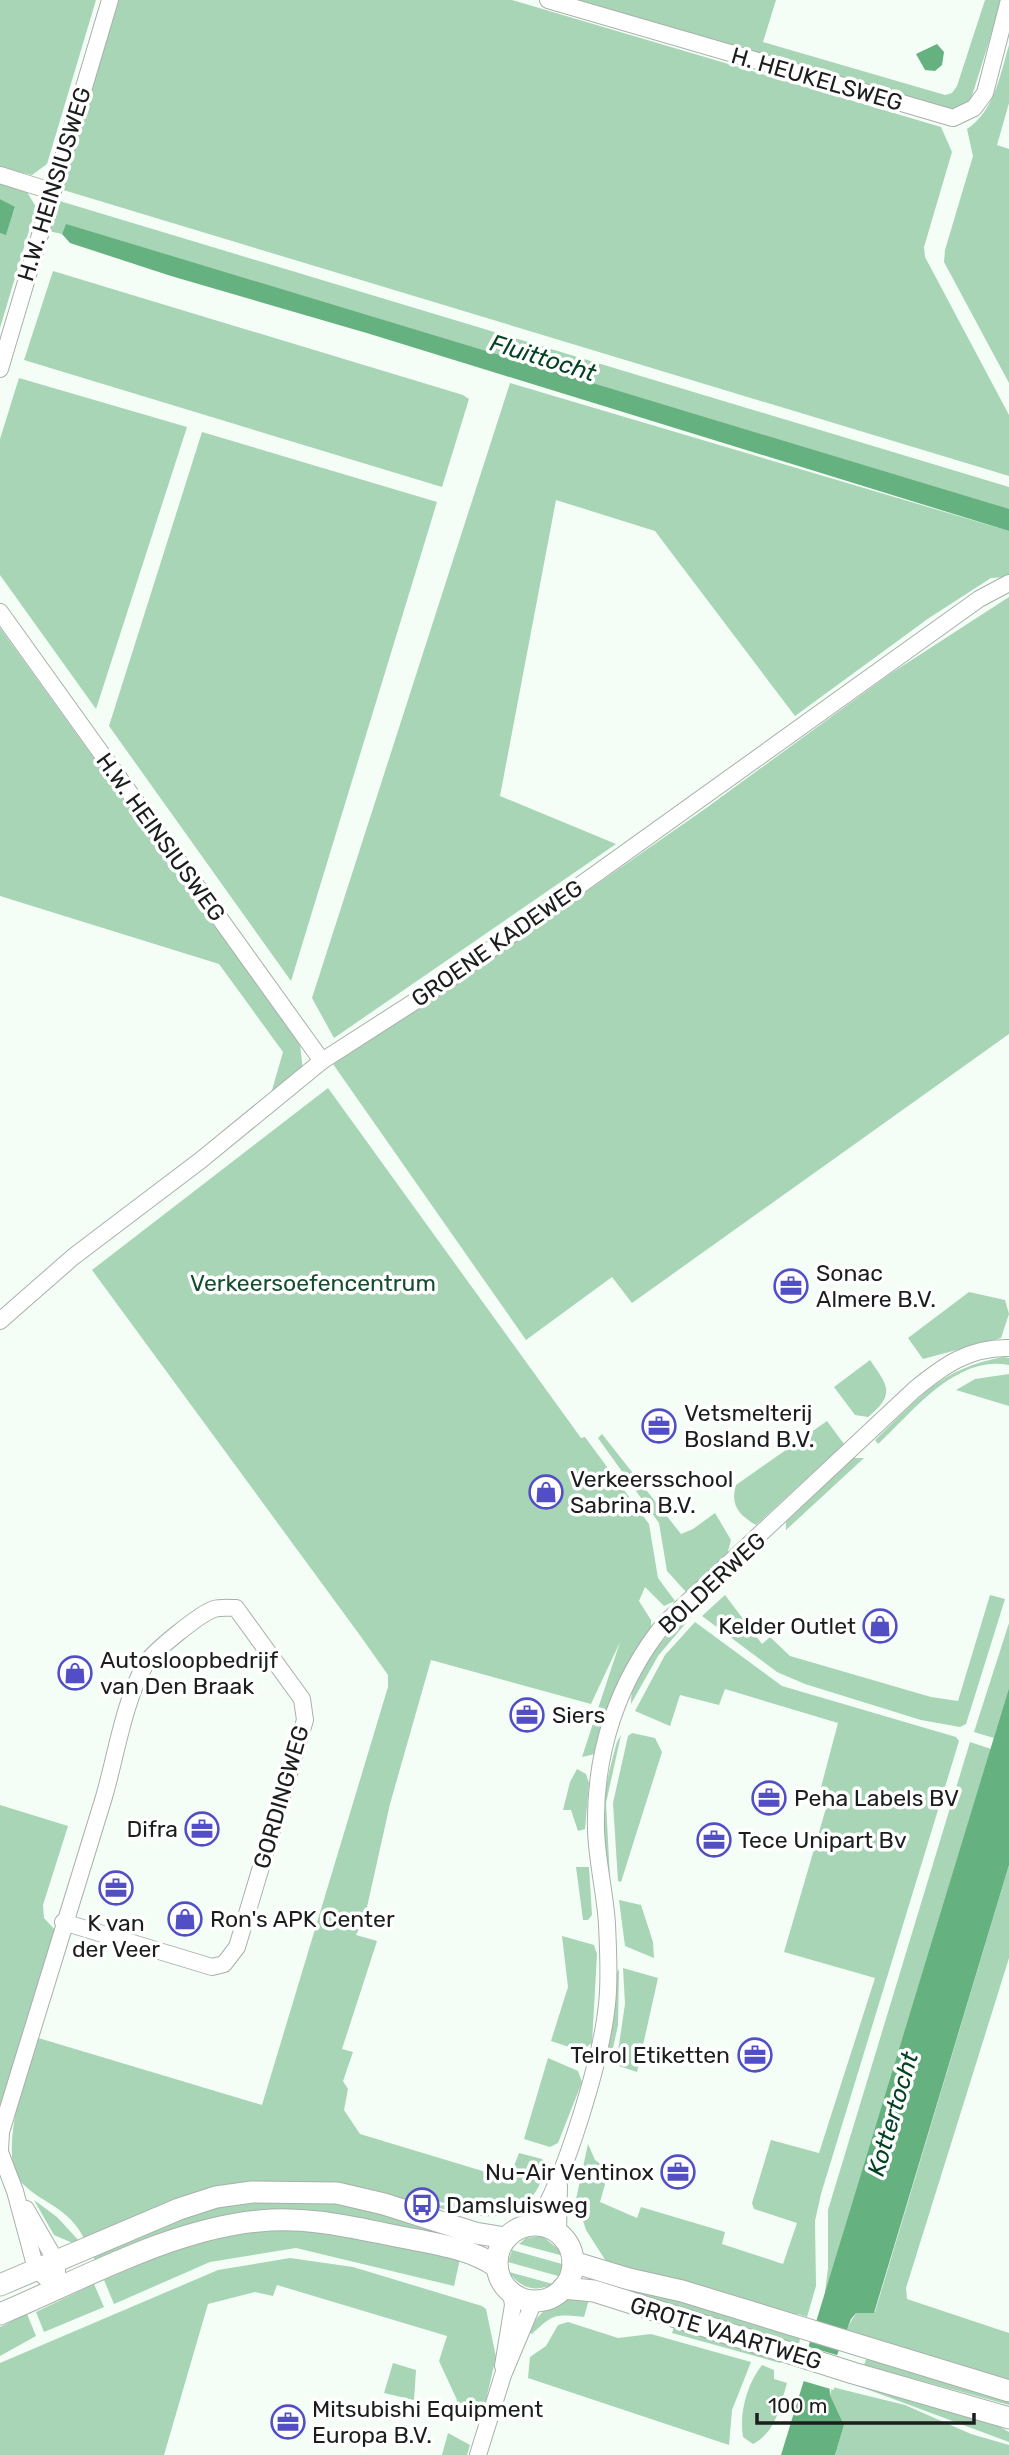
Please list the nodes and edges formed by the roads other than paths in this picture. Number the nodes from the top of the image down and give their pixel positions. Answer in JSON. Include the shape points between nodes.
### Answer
{"nodes":[{"id":1,"x":110,"y":0,"type":"edge"},
{"id":2,"x":548,"y":0,"type":"edge"},
{"id":3,"x":1009,"y":0,"type":"edge"},
{"id":4,"x":0,"y":175,"type":"edge"},
{"id":5,"x":51,"y":191,"type":"junction"},
{"id":6,"x":0,"y":369,"type":"edge"},
{"id":7,"x":1009,"y":583,"type":"edge"},
{"id":8,"x":0,"y":612,"type":"edge"},
{"id":9,"x":322,"y":1062,"type":"junction"},
{"id":10,"x":0,"y":1321,"type":"edge"},
{"id":11,"x":1009,"y":1348,"type":"edge"},
{"id":12,"x":63,"y":1922,"type":"junction"},
{"id":13,"x":0,"y":2151,"type":"edge"},
{"id":14,"x":560,"y":2176,"type":"junction"},
{"id":15,"x":15,"y":2191,"type":"junction"},
{"id":16,"x":535,"y":2224,"type":"junction"},
{"id":17,"x":558,"y":2232,"type":"junction"},
{"id":18,"x":506,"y":2238,"type":"junction"},
{"id":19,"x":56,"y":2261,"type":"junction"},
{"id":20,"x":573,"y":2262,"type":"junction"},
{"id":21,"x":497,"y":2267,"type":"junction"},
{"id":22,"x":36,"y":2269,"type":"junction"},
{"id":23,"x":0,"y":2285,"type":"edge"},
{"id":24,"x":563,"y":2288,"type":"junction"},
{"id":25,"x":59,"y":2290,"type":"junction"},
{"id":26,"x":511,"y":2292,"type":"junction"},
{"id":27,"x":534,"y":2301,"type":"junction"},
{"id":28,"x":0,"y":2315,"type":"edge"},
{"id":29,"x":503,"y":2375,"type":"junction"},
{"id":30,"x":1009,"y":2391,"type":"edge"},
{"id":31,"x":1009,"y":2418,"type":"edge"},
{"id":32,"x":478,"y":2455,"type":"edge"}],
"edges":[{"from":1,"to":5,"type":"street","name":"H.W. HEINSIUSWEG"},
{"from":2,"to":3,"type":"street","name":"H. HEUKELSWEG","via":[[953,118],[974,108],[985,93]]},
{"from":4,"to":5,"type":"street"},
{"from":5,"to":6,"type":"street","name":"H.W. HEINSIUSWEG"},
{"from":7,"to":9,"type":"street","name":"GROENE KADEWEG","via":[[979,599],[448,980]]},
{"from":8,"to":9,"type":"street","name":"H.W. HEINSIUSWEG"},
{"from":9,"to":10,"type":"street","name":"GROENE KADEWEG","via":[[73,1256]]},
{"from":11,"to":14,"type":"street","name":"BOLDERWEG","via":[[951,1360],[914,1390],[665,1623],[633,1668],[614,1715],[597,1779],[596,1832],[607,1925],[607,2004],[593,2071]]},
{"from":12,"to":12,"type":"street","name":"GORDINGWEG","via":[[144,1666],[153,1653],[212,1609],[236,1608],[305,1707],[305,1720],[237,1947],[224,1964],[212,1967]]},
{"from":12,"to":13,"type":"street","name":"GORDINGWEG","via":[[1,2132]]},
{"from":13,"to":15,"type":"street","name":"GORDINGWEG"},
{"from":14,"to":16,"type":"street","name":"BOLDERWEG"},
{"from":14,"to":17,"type":"street","name":"BOLDERWEG"},
{"from":15,"to":19,"type":"street","name":"GORDINGWEG"},
{"from":15,"to":22,"type":"street","name":"GORDINGWEG"},
{"from":16,"to":17,"type":"main road"},
{"from":16,"to":18,"type":"main road"},
{"from":17,"to":20,"type":"main road","via":[[566,2240]]},
{"from":18,"to":19,"type":"main road","via":[[337,2193],[252,2192],[179,2209]]},
{"from":18,"to":21,"type":"main road"},
{"from":19,"to":22,"type":"main road"},
{"from":19,"to":25,"type":"street","name":"GORDINGWEG"},
{"from":20,"to":24,"type":"main road"},
{"from":20,"to":30,"type":"main road","name":"GROTE VAARTWEG"},
{"from":21,"to":25,"type":"main road","via":[[468,2253],[351,2226],[259,2221],[178,2239]]},
{"from":21,"to":26,"type":"main road"},
{"from":22,"to":23,"type":"main road"},
{"from":22,"to":25,"type":"street"},
{"from":24,"to":27,"type":"main road"},
{"from":24,"to":31,"type":"main road","name":"GROTE VAARTWEG","via":[[594,2291]]},
{"from":25,"to":28,"type":"main road"},
{"from":26,"to":27,"type":"main road"},
{"from":26,"to":29,"type":"street"},
{"from":27,"to":29,"type":"street"},
{"from":29,"to":32,"type":"street"}]}
